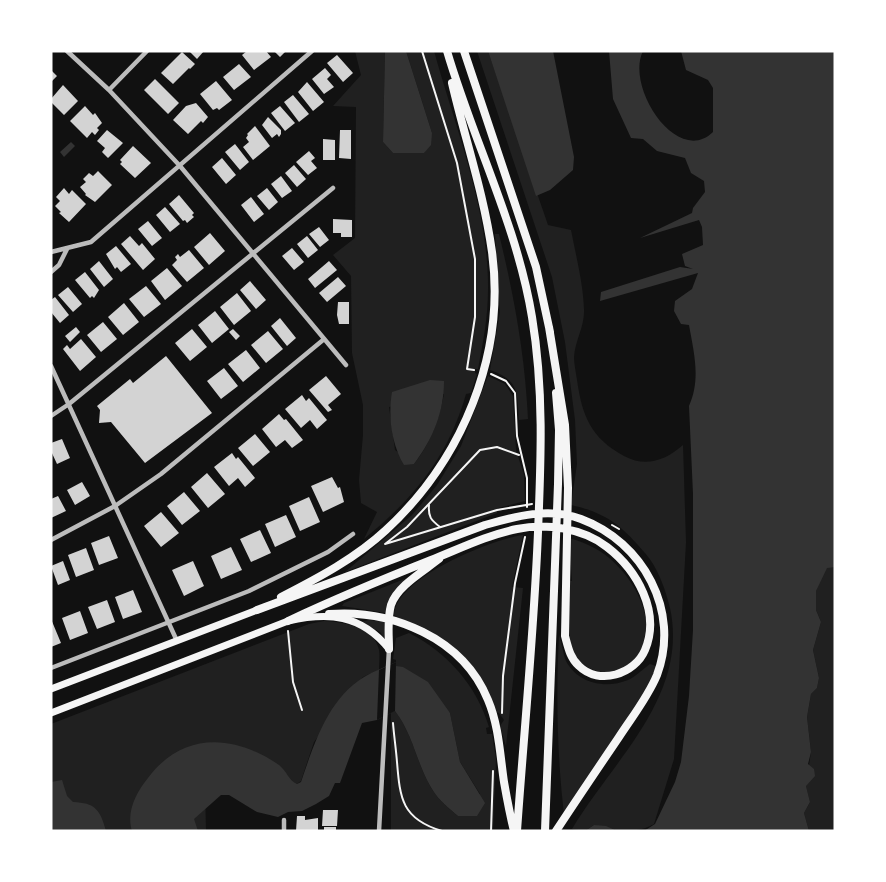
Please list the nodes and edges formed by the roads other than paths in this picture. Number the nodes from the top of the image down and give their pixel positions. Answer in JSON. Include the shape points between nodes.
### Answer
{"nodes":[{"id":1,"x":66,"y":51,"type":"edge"},
{"id":2,"x":147,"y":51,"type":"edge"},
{"id":3,"x":312,"y":51,"type":"edge"},
{"id":4,"x":446,"y":51,"type":"edge"},
{"id":5,"x":464,"y":51,"type":"edge"},
{"id":6,"x":109,"y":90,"type":"junction"},
{"id":7,"x":180,"y":166,"type":"junction"},
{"id":8,"x":333,"y":188,"type":"dead end"},
{"id":9,"x":67,"y":248,"type":"junction"},
{"id":10,"x":51,"y":252,"type":"edge"},
{"id":11,"x":252,"y":253,"type":"junction"},
{"id":12,"x":51,"y":272,"type":"edge"},
{"id":13,"x":549,"y":327,"type":"junction"},
{"id":14,"x":323,"y":340,"type":"junction"},
{"id":15,"x":346,"y":365,"type":"dead end"},
{"id":16,"x":51,"y":366,"type":"edge"},
{"id":17,"x":68,"y":404,"type":"junction"},
{"id":18,"x":51,"y":416,"type":"edge"},
{"id":19,"x":115,"y":506,"type":"junction"},
{"id":20,"x":353,"y":534,"type":"dead end"},
{"id":21,"x":51,"y":540,"type":"edge"},
{"id":22,"x":444,"y":554,"type":"junction"},
{"id":23,"x":257,"y":610,"type":"junction"},
{"id":24,"x":329,"y":614,"type":"junction"},
{"id":25,"x":389,"y":618,"type":"junction"},
{"id":26,"x":288,"y":621,"type":"junction"},
{"id":27,"x":169,"y":622,"type":"junction"},
{"id":28,"x":177,"y":641,"type":"junction"},
{"id":29,"x":389,"y":649,"type":"junction"},
{"id":30,"x":51,"y":668,"type":"edge"},
{"id":31,"x":51,"y":689,"type":"edge"},
{"id":32,"x":51,"y":713,"type":"edge"},
{"id":33,"x":284,"y":820,"type":"dead end"},
{"id":34,"x":284,"y":831,"type":"edge"},
{"id":35,"x":379,"y":831,"type":"edge"},
{"id":36,"x":515,"y":831,"type":"edge"},
{"id":37,"x":545,"y":831,"type":"edge"},
{"id":38,"x":556,"y":831,"type":"edge"}],
"edges":[{"from":1,"to":6,"type":"street"},
{"from":2,"to":6,"type":"street"},
{"from":3,"to":7,"type":"street"},
{"from":4,"to":23,"type":"highway","via":[[485,209],[492,254],[491,334],[484,372],[472,408],[455,445],[433,479],[385,531],[317,579]]},
{"from":4,"to":36,"type":"highway","via":[[521,264],[532,316],[538,369],[542,429],[535,610]]},
{"from":5,"to":13,"type":"highway","via":[[536,267]]},
{"from":6,"to":7,"type":"street"},
{"from":7,"to":9,"type":"street","via":[[91,242]]},
{"from":7,"to":11,"type":"street"},
{"from":8,"to":11,"type":"street"},
{"from":9,"to":10,"type":"street"},
{"from":9,"to":12,"type":"street","via":[[59,265]]},
{"from":11,"to":14,"type":"street"},
{"from":11,"to":17,"type":"street"},
{"from":13,"to":22,"type":"highway","via":[[565,425],[568,488],[565,636],[570,653],[579,666],[592,675],[607,676],[623,673],[645,651],[650,633],[643,591],[627,565],[606,546],[578,532],[548,527],[517,529]]},
{"from":13,"to":37,"type":"highway","via":[[559,430]]},
{"from":14,"to":15,"type":"street"},
{"from":14,"to":19,"type":"street","via":[[161,474]]},
{"from":16,"to":17,"type":"street"},
{"from":17,"to":18,"type":"street"},
{"from":17,"to":19,"type":"street"},
{"from":19,"to":21,"type":"street"},
{"from":19,"to":27,"type":"street"},
{"from":20,"to":27,"type":"street","via":[[328,552],[277,578]]},
{"from":22,"to":25,"type":"highway","via":[[399,592],[391,604]]},
{"from":22,"to":26,"type":"highway"},
{"from":23,"to":28,"type":"main road"},
{"from":23,"to":38,"type":"highway","via":[[518,515],[547,513],[580,518],[606,531],[627,547],[646,568],[659,599],[662,652],[657,675],[640,705]]},
{"from":24,"to":25,"type":"highway","via":[[368,614]]},
{"from":24,"to":26,"type":"main road"},
{"from":24,"to":29,"type":"main road","via":[[358,622]]},
{"from":25,"to":29,"type":"highway"},
{"from":25,"to":36,"type":"highway","via":[[419,629],[443,644],[477,680],[496,724]]},
{"from":26,"to":32,"type":"main road"},
{"from":27,"to":28,"type":"street"},
{"from":27,"to":30,"type":"street"},
{"from":28,"to":31,"type":"main road"},
{"from":29,"to":35,"type":"street"},
{"from":33,"to":34,"type":"street"}]}
